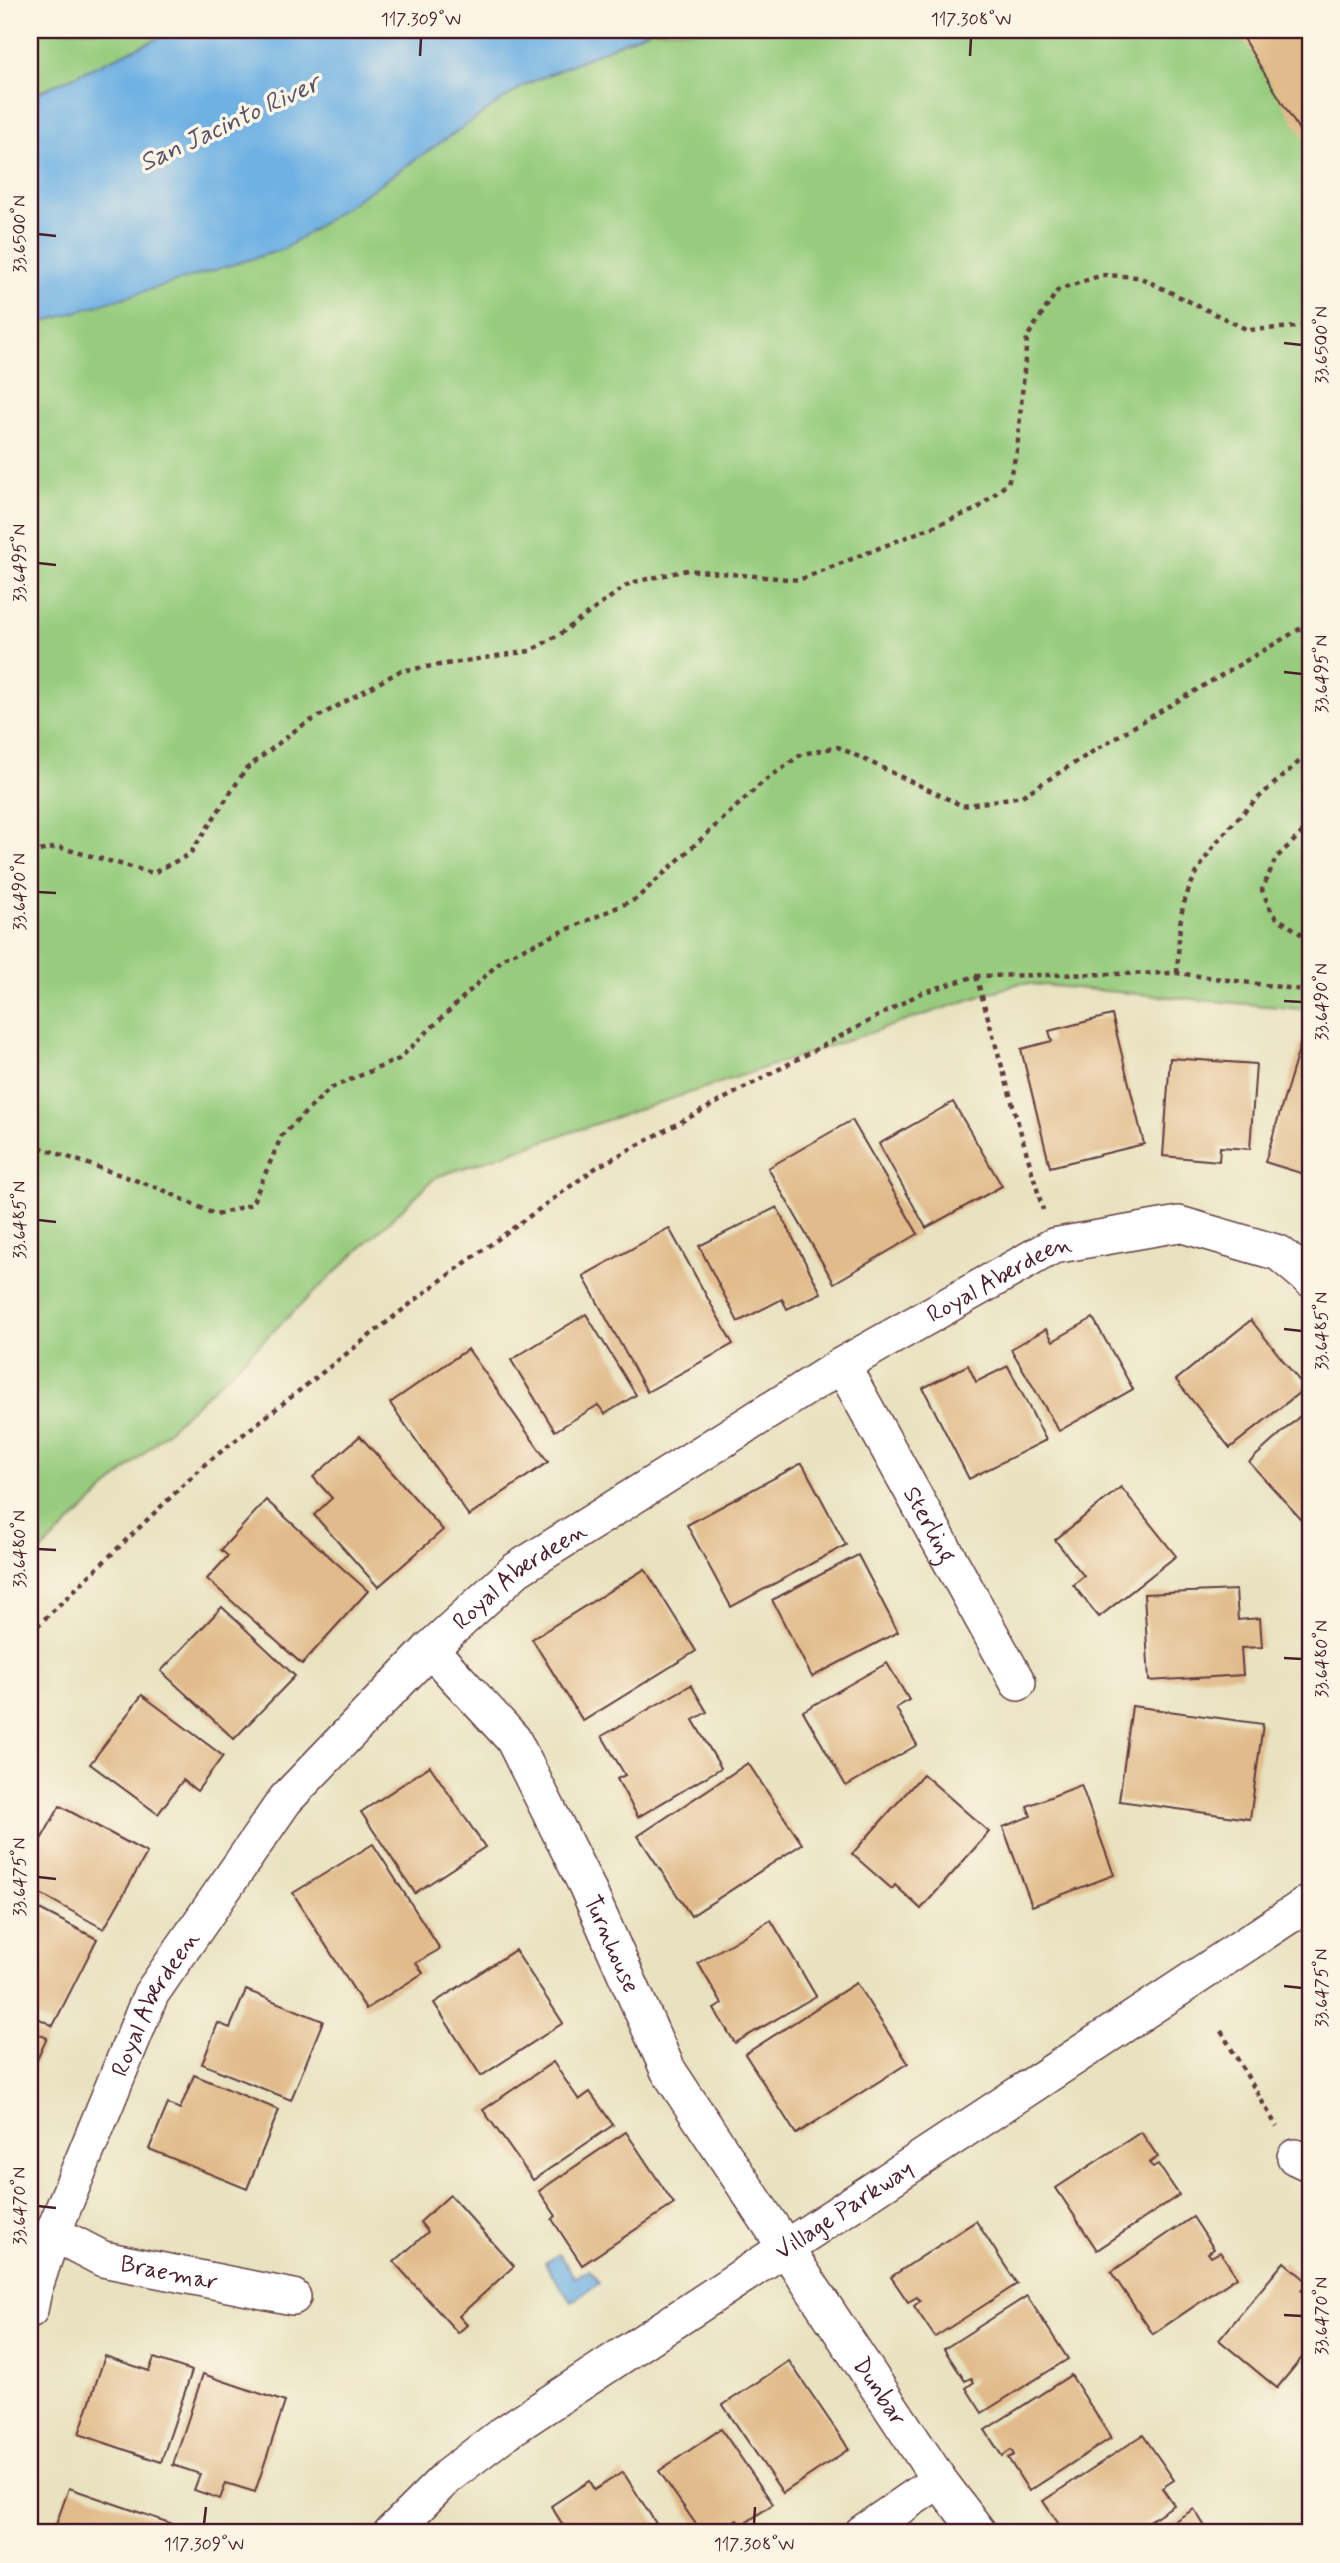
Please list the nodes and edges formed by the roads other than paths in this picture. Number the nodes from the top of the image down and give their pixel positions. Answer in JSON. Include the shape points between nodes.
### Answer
{"nodes":[{"id":1,"x":1310,"y":1279,"type":"edge"},
{"id":2,"x":842,"y":1366,"type":"junction"},
{"id":3,"x":430,"y":1649,"type":"junction"},
{"id":4,"x":1018,"y":1683,"type":"dead end"},
{"id":5,"x":1310,"y":1902,"type":"edge"},
{"id":6,"x":52,"y":2233,"type":"junction"},
{"id":7,"x":784,"y":2248,"type":"junction"},
{"id":8,"x":293,"y":2297,"type":"dead end"},
{"id":9,"x":30,"y":2311,"type":"edge"},
{"id":10,"x":939,"y":2480,"type":"junction"},
{"id":11,"x":391,"y":2533,"type":"edge"},
{"id":12,"x":862,"y":2533,"type":"edge"},
{"id":13,"x":979,"y":2533,"type":"edge"}],
"edges":[{"from":1,"to":2,"type":"street","name":"Royal Aberdeen","via":[[1279,1252],[1179,1224],[1053,1246]]},
{"from":2,"to":3,"type":"street","name":"Royal Aberdeen","via":[[516,1570]]},
{"from":2,"to":4,"type":"street","name":"Sterling"},
{"from":3,"to":6,"type":"street","name":"Royal Aberdeen","via":[[285,1800],[152,1994]]},
{"from":3,"to":7,"type":"street","name":"Turnhouse","via":[[513,1739],[586,1885],[668,2070]]},
{"from":5,"to":7,"type":"street","name":"Village Parkway"},
{"from":6,"to":8,"type":"street","name":"Braemar","via":[[103,2259]]},
{"from":6,"to":9,"type":"street","name":"Royal Aberdeen"},
{"from":7,"to":10,"type":"street","name":"Dunbar"},
{"from":7,"to":11,"type":"street","name":"Village Parkway","via":[[503,2434],[448,2476]]},
{"from":10,"to":12,"type":"street"},
{"from":10,"to":13,"type":"street","name":"Dunbar"}]}
